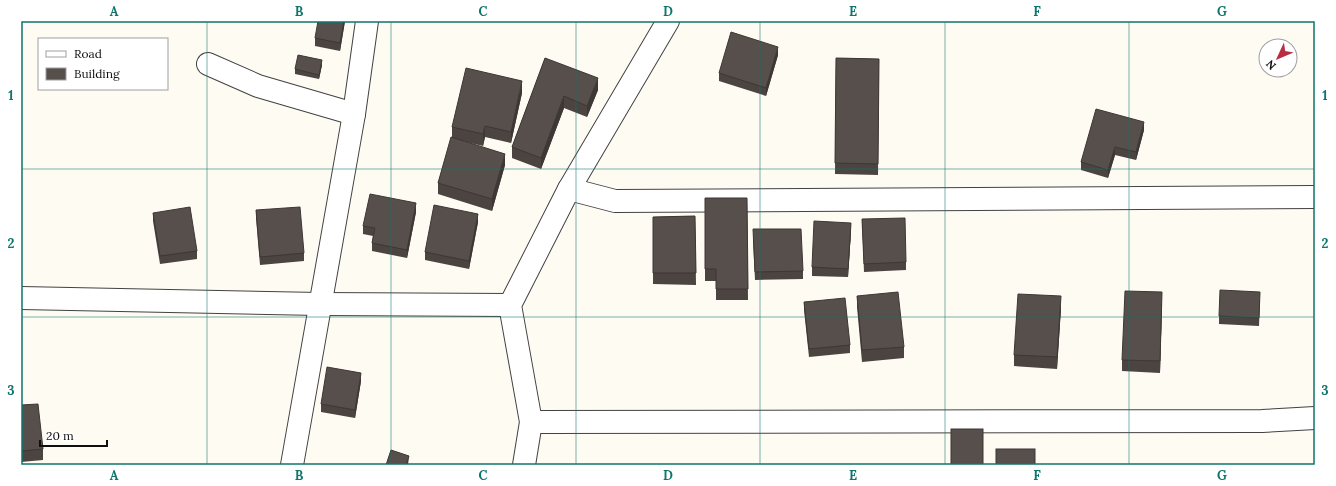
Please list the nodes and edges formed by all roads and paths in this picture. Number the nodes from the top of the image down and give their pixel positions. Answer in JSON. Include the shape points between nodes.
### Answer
{"nodes":[{"id":1,"x":367,"y":21,"type":"edge"},
{"id":2,"x":668,"y":21,"type":"edge"},
{"id":3,"x":208,"y":64,"type":"dead end"},
{"id":4,"x":354,"y":114,"type":"junction"},
{"id":5,"x":569,"y":189,"type":"junction"},
{"id":6,"x":1315,"y":197,"type":"edge"},
{"id":7,"x":21,"y":298,"type":"edge"},
{"id":8,"x":320,"y":304,"type":"junction"},
{"id":9,"x":510,"y":305,"type":"junction"},
{"id":10,"x":1315,"y":418,"type":"edge"},
{"id":11,"x":531,"y":422,"type":"junction"},
{"id":12,"x":292,"y":465,"type":"edge"},
{"id":13,"x":524,"y":465,"type":"edge"}],
"edges":[{"from":1,"to":4,"type":"street"},
{"from":2,"to":5,"type":"street"},
{"from":3,"to":4,"type":"street","via":[[258,86]]},
{"from":4,"to":8,"type":"street"},
{"from":5,"to":6,"type":"street","via":[[615,201]]},
{"from":5,"to":9,"type":"street"},
{"from":7,"to":8,"type":"street"},
{"from":8,"to":9,"type":"street"},
{"from":8,"to":12,"type":"street"},
{"from":9,"to":11,"type":"street"},
{"from":10,"to":11,"type":"street","via":[[1262,421]]},
{"from":11,"to":13,"type":"street"}]}
